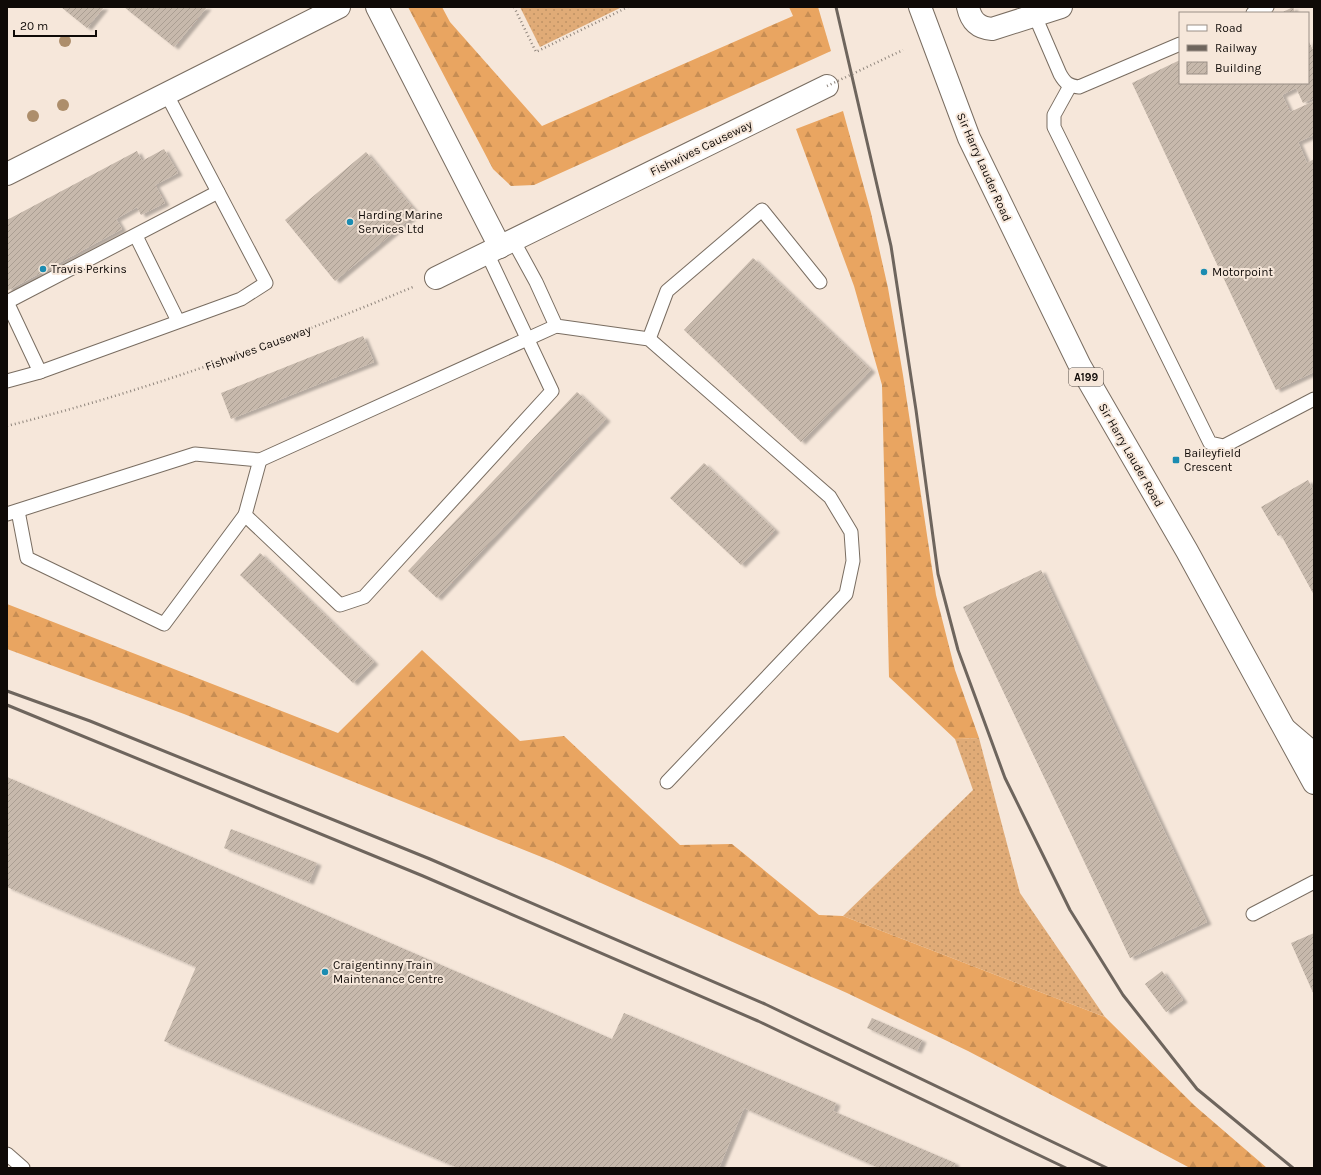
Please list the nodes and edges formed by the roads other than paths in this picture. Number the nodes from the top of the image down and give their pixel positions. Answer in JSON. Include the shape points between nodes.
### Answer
{"nodes":[{"id":1,"x":339,"y":7,"type":"edge"},
{"id":2,"x":377,"y":7,"type":"edge"},
{"id":3,"x":920,"y":7,"type":"edge"},
{"id":4,"x":968,"y":7,"type":"edge"},
{"id":5,"x":1061,"y":7,"type":"edge"},
{"id":6,"x":1267,"y":7,"type":"edge"},
{"id":7,"x":1255,"y":12,"type":"edge"},
{"id":8,"x":1035,"y":16,"type":"junction"},
{"id":9,"x":1179,"y":44,"type":"edge"},
{"id":10,"x":827,"y":86,"type":"road end"},
{"id":11,"x":1070,"y":86,"type":"junction"},
{"id":12,"x":167,"y":95,"type":"junction"},
{"id":13,"x":9,"y":170,"type":"edge"},
{"id":14,"x":218,"y":192,"type":"junction"},
{"id":15,"x":136,"y":236,"type":"junction"},
{"id":16,"x":500,"y":246,"type":"junction"},
{"id":17,"x":436,"y":278,"type":"road end"},
{"id":18,"x":820,"y":282,"type":"dead end"},
{"id":19,"x":7,"y":302,"type":"edge"},
{"id":20,"x":178,"y":322,"type":"junction"},
{"id":21,"x":556,"y":326,"type":"junction"},
{"id":22,"x":649,"y":339,"type":"junction"},
{"id":23,"x":528,"y":340,"type":"junction"},
{"id":24,"x":40,"y":372,"type":"junction"},
{"id":25,"x":7,"y":381,"type":"edge"},
{"id":26,"x":1314,"y":399,"type":"edge"},
{"id":27,"x":260,"y":460,"type":"junction"},
{"id":28,"x":13,"y":513,"type":"edge"},
{"id":29,"x":245,"y":515,"type":"junction"},
{"id":30,"x":1286,"y":730,"type":"junction"},
{"id":31,"x":1314,"y":754,"type":"edge"},
{"id":32,"x":667,"y":782,"type":"dead end"},
{"id":33,"x":1314,"y":783,"type":"edge"},
{"id":34,"x":1314,"y":882,"type":"edge"},
{"id":35,"x":1253,"y":914,"type":"dead end"},
{"id":36,"x":7,"y":1154,"type":"edge"},
{"id":37,"x":23,"y":1168,"type":"edge"}],
"edges":[{"from":1,"to":12,"type":"street"},
{"from":2,"to":16,"type":"street"},
{"from":3,"to":30,"type":"street","name":"Sir Harry Lauder Road","number":"A199","via":[[969,138],[1080,366],[1187,551]]},
{"from":4,"to":8,"type":"street","via":[[974,22],[982,28],[992,29]]},
{"from":5,"to":8,"type":"street"},
{"from":6,"to":7,"type":"lane"},
{"from":8,"to":11,"type":"lane","via":[[1063,81]]},
{"from":9,"to":11,"type":"lane","via":[[1079,87]]},
{"from":10,"to":16,"type":"street","name":"Fishwives Causeway"},
{"from":11,"to":26,"type":"lane","via":[[1054,115],[1054,127],[1210,443],[1224,446]]},
{"from":12,"to":13,"type":"street"},
{"from":12,"to":14,"type":"lane"},
{"from":14,"to":15,"type":"lane"},
{"from":14,"to":20,"type":"lane","via":[[266,283],[241,299]]},
{"from":15,"to":19,"type":"lane"},
{"from":15,"to":20,"type":"lane"},
{"from":16,"to":17,"type":"street","name":"Fishwives Causeway"},
{"from":16,"to":21,"type":"lane","via":[[536,282]]},
{"from":16,"to":23,"type":"lane"},
{"from":18,"to":22,"type":"lane","via":[[762,210],[667,291]]},
{"from":19,"to":24,"type":"lane"},
{"from":20,"to":24,"type":"lane"},
{"from":21,"to":22,"type":"lane"},
{"from":21,"to":23,"type":"lane"},
{"from":22,"to":32,"type":"lane","via":[[830,497],[851,532],[853,561],[846,594]]},
{"from":23,"to":27,"type":"lane"},
{"from":23,"to":29,"type":"lane","via":[[552,391],[364,597],[340,605]]},
{"from":24,"to":25,"type":"lane"},
{"from":27,"to":28,"type":"lane","via":[[195,454]]},
{"from":27,"to":29,"type":"lane"},
{"from":28,"to":29,"type":"lane","via":[[27,558],[164,624]]},
{"from":30,"to":31,"type":"street"},
{"from":30,"to":33,"type":"street","name":"Sir Harry Lauder Road","number":"A199"},
{"from":34,"to":35,"type":"lane"},
{"from":36,"to":37,"type":"lane"}]}
